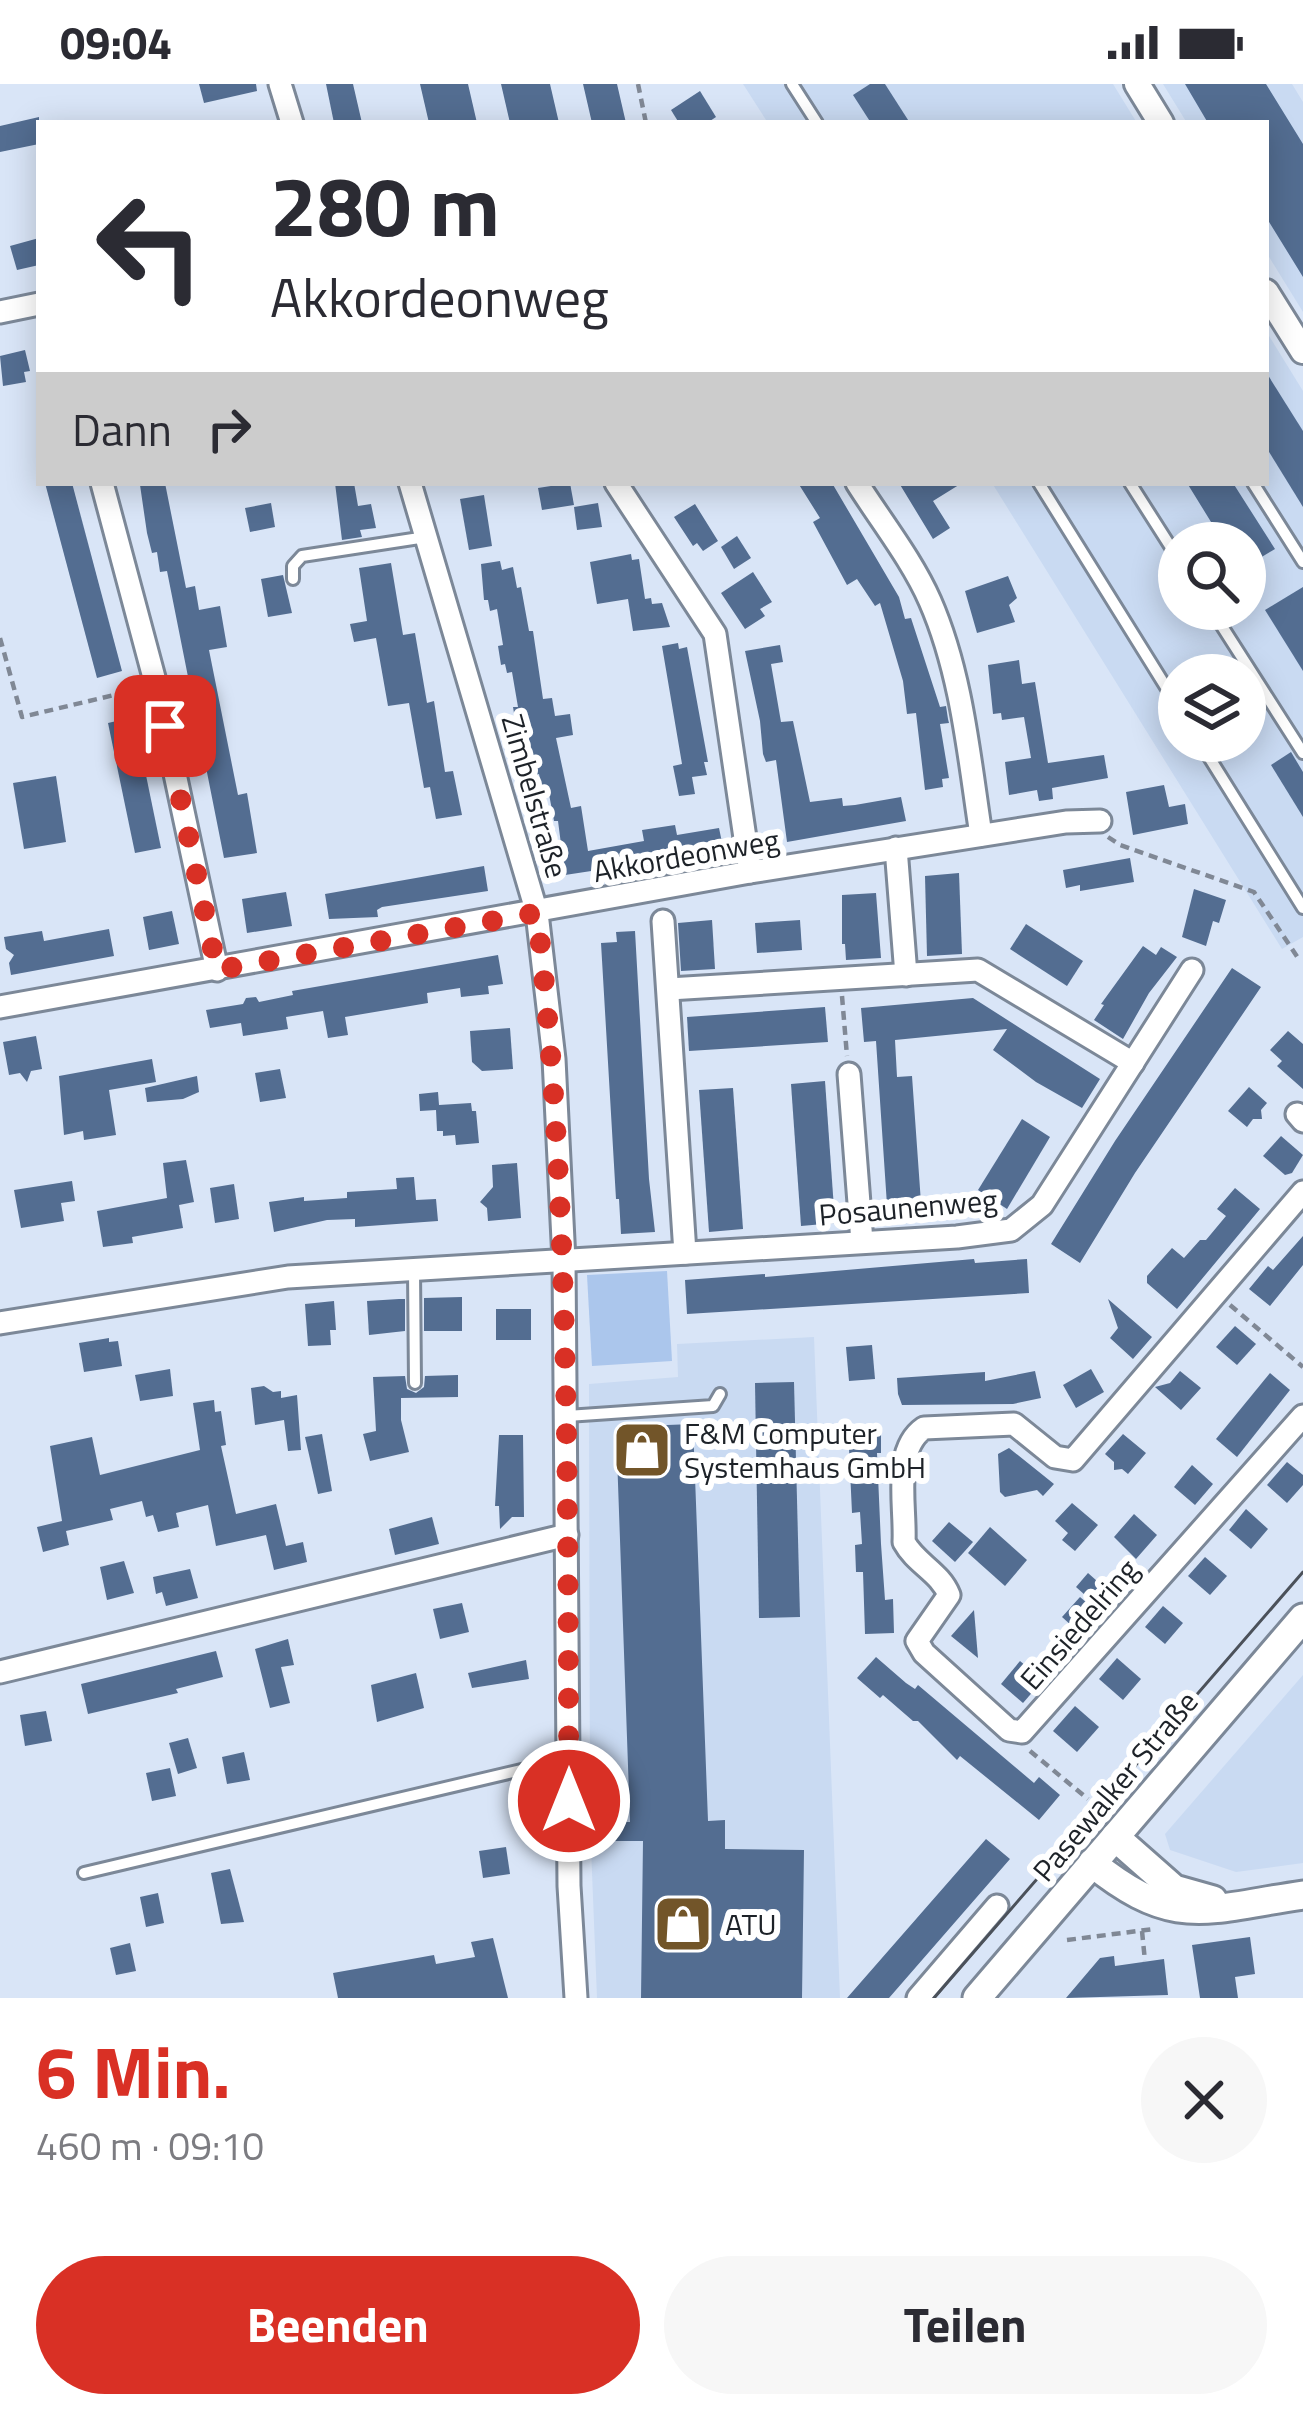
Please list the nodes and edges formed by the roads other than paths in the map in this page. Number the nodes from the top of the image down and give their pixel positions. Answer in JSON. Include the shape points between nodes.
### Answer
{"nodes":[{"id":1,"x":280,"y":84,"type":"edge"},
{"id":2,"x":792,"y":84,"type":"edge"},
{"id":3,"x":1137,"y":84,"type":"edge"},
{"id":4,"x":291,"y":120,"type":"edge"},
{"id":5,"x":815,"y":120,"type":"edge"},
{"id":6,"x":1159,"y":120,"type":"edge"},
{"id":7,"x":1269,"y":302,"type":"edge"},
{"id":8,"x":36,"y":306,"type":"edge"},
{"id":9,"x":0,"y":312,"type":"edge"},
{"id":10,"x":1303,"y":351,"type":"edge"},
{"id":11,"x":103,"y":486,"type":"edge"},
{"id":12,"x":413,"y":486,"type":"edge"},
{"id":13,"x":618,"y":486,"type":"edge"},
{"id":14,"x":859,"y":486,"type":"edge"},
{"id":15,"x":1042,"y":486,"type":"edge"},
{"id":16,"x":1132,"y":486,"type":"edge"},
{"id":17,"x":1255,"y":486,"type":"edge"},
{"id":18,"x":1158,"y":527,"type":"edge"},
{"id":19,"x":426,"y":538,"type":"junction"},
{"id":20,"x":1303,"y":562,"type":"edge"},
{"id":21,"x":293,"y":579,"type":"dead end"},
{"id":22,"x":1224,"y":630,"type":"edge"},
{"id":23,"x":1158,"y":674,"type":"edge"},
{"id":24,"x":1303,"y":753,"type":"edge"},
{"id":25,"x":1212,"y":762,"type":"edge"},
{"id":26,"x":1100,"y":821,"type":"road end"},
{"id":27,"x":981,"y":835,"type":"junction"},
{"id":28,"x":896,"y":848,"type":"junction"},
{"id":29,"x":750,"y":872,"type":"junction"},
{"id":30,"x":1303,"y":908,"type":"edge"},
{"id":31,"x":537,"y":913,"type":"junction"},
{"id":32,"x":663,"y":921,"type":"dead end"},
{"id":33,"x":217,"y":970,"type":"junction"},
{"id":34,"x":1192,"y":970,"type":"dead end"},
{"id":35,"x":906,"y":974,"type":"junction"},
{"id":36,"x":669,"y":989,"type":"junction"},
{"id":37,"x":0,"y":1007,"type":"edge"},
{"id":38,"x":1133,"y":1063,"type":"junction"},
{"id":39,"x":849,"y":1074,"type":"road end"},
{"id":40,"x":1303,"y":1192,"type":"edge"},
{"id":41,"x":862,"y":1242,"type":"junction"},
{"id":42,"x":685,"y":1253,"type":"junction"},
{"id":43,"x":564,"y":1262,"type":"junction"},
{"id":44,"x":414,"y":1266,"type":"junction"},
{"id":45,"x":0,"y":1323,"type":"edge"},
{"id":46,"x":415,"y":1383,"type":"dead end"},
{"id":47,"x":720,"y":1394,"type":"dead end"},
{"id":48,"x":567,"y":1416,"type":"junction"},
{"id":49,"x":1303,"y":1416,"type":"edge"},
{"id":50,"x":567,"y":1535,"type":"junction"},
{"id":51,"x":1303,"y":1618,"type":"edge"},
{"id":52,"x":0,"y":1672,"type":"edge"},
{"id":53,"x":568,"y":1759,"type":"junction"},
{"id":54,"x":1115,"y":1837,"type":"junction"},
{"id":55,"x":1092,"y":1864,"type":"junction"},
{"id":56,"x":84,"y":1873,"type":"dead end"},
{"id":57,"x":1303,"y":1894,"type":"edge"},
{"id":58,"x":1235,"y":1904,"type":"junction"},
{"id":59,"x":997,"y":1906,"type":"dead end"},
{"id":60,"x":576,"y":1998,"type":"edge"},
{"id":61,"x":918,"y":1998,"type":"edge"},
{"id":62,"x":977,"y":1998,"type":"edge"}],
"edges":[{"from":1,"to":4,"type":"street"},
{"from":2,"to":5,"type":"lane"},
{"from":3,"to":6,"type":"street"},
{"from":7,"to":10,"type":"street"},
{"from":8,"to":9,"type":"street"},
{"from":11,"to":33,"type":"street","via":[[157,685]]},
{"from":12,"to":19,"type":"street","name":"Zimbelstraße"},
{"from":13,"to":29,"type":"street","via":[[715,634]]},
{"from":14,"to":27,"type":"street","via":[[937,620],[957,685]]},
{"from":15,"to":23,"type":"lane"},
{"from":16,"to":18,"type":"lane"},
{"from":17,"to":20,"type":"lane"},
{"from":19,"to":21,"type":"lane","via":[[302,556]]},
{"from":19,"to":31,"type":"street","name":"Zimbelstraße"},
{"from":22,"to":24,"type":"lane"},
{"from":25,"to":30,"type":"lane"},
{"from":26,"to":27,"type":"street","name":"Akkordeonweg"},
{"from":27,"to":28,"type":"street","name":"Akkordeonweg"},
{"from":28,"to":29,"type":"street","name":"Akkordeonweg"},
{"from":28,"to":35,"type":"street"},
{"from":29,"to":31,"type":"street","name":"Akkordeonweg"},
{"from":31,"to":33,"type":"street","name":"Akkordeonweg"},
{"from":31,"to":43,"type":"street","name":"Zimbelstraße"},
{"from":32,"to":36,"type":"street"},
{"from":33,"to":37,"type":"street","name":"Akkordeonweg"},
{"from":34,"to":38,"type":"street","name":"Posaunenweg"},
{"from":35,"to":36,"type":"street"},
{"from":35,"to":38,"type":"street","via":[[978,970]]},
{"from":36,"to":42,"type":"street"},
{"from":38,"to":41,"type":"street","name":"Posaunenweg","via":[[1028,1220],[1011,1230]]},
{"from":39,"to":41,"type":"street"},
{"from":40,"to":49,"type":"street","name":"Einsiedelring","via":[[1073,1460],[1000,1423],[924,1428],[912,1436],[904,1542],[949,1595],[917,1641],[924,1653],[1009,1730],[1022,1732]]},
{"from":41,"to":42,"type":"street","name":"Posaunenweg"},
{"from":42,"to":43,"type":"street","name":"Posaunenweg"},
{"from":43,"to":44,"type":"street","name":"Posaunenweg"},
{"from":43,"to":48,"type":"street","name":"Zimbelstraße"},
{"from":44,"to":45,"type":"street","name":"Posaunenweg","via":[[288,1276]]},
{"from":44,"to":46,"type":"lane"},
{"from":47,"to":48,"type":"lane","via":[[713,1406]]},
{"from":48,"to":50,"type":"street","name":"Zimbelstraße"},
{"from":50,"to":52,"type":"street"},
{"from":50,"to":53,"type":"street","name":"Zimbelstraße"},
{"from":51,"to":54,"type":"main road","name":"Pasewalker Straße"},
{"from":53,"to":56,"type":"lane"},
{"from":53,"to":60,"type":"street","name":"Zimbelstraße"},
{"from":54,"to":55,"type":"main road","name":"Pasewalker Straße"},
{"from":54,"to":58,"type":"main road","via":[[1174,1889]]},
{"from":55,"to":58,"type":"main road","via":[[1169,1909]]},
{"from":55,"to":62,"type":"main road","name":"Pasewalker Straße"},
{"from":57,"to":58,"type":"main road"},
{"from":59,"to":61,"type":"street"}]}
